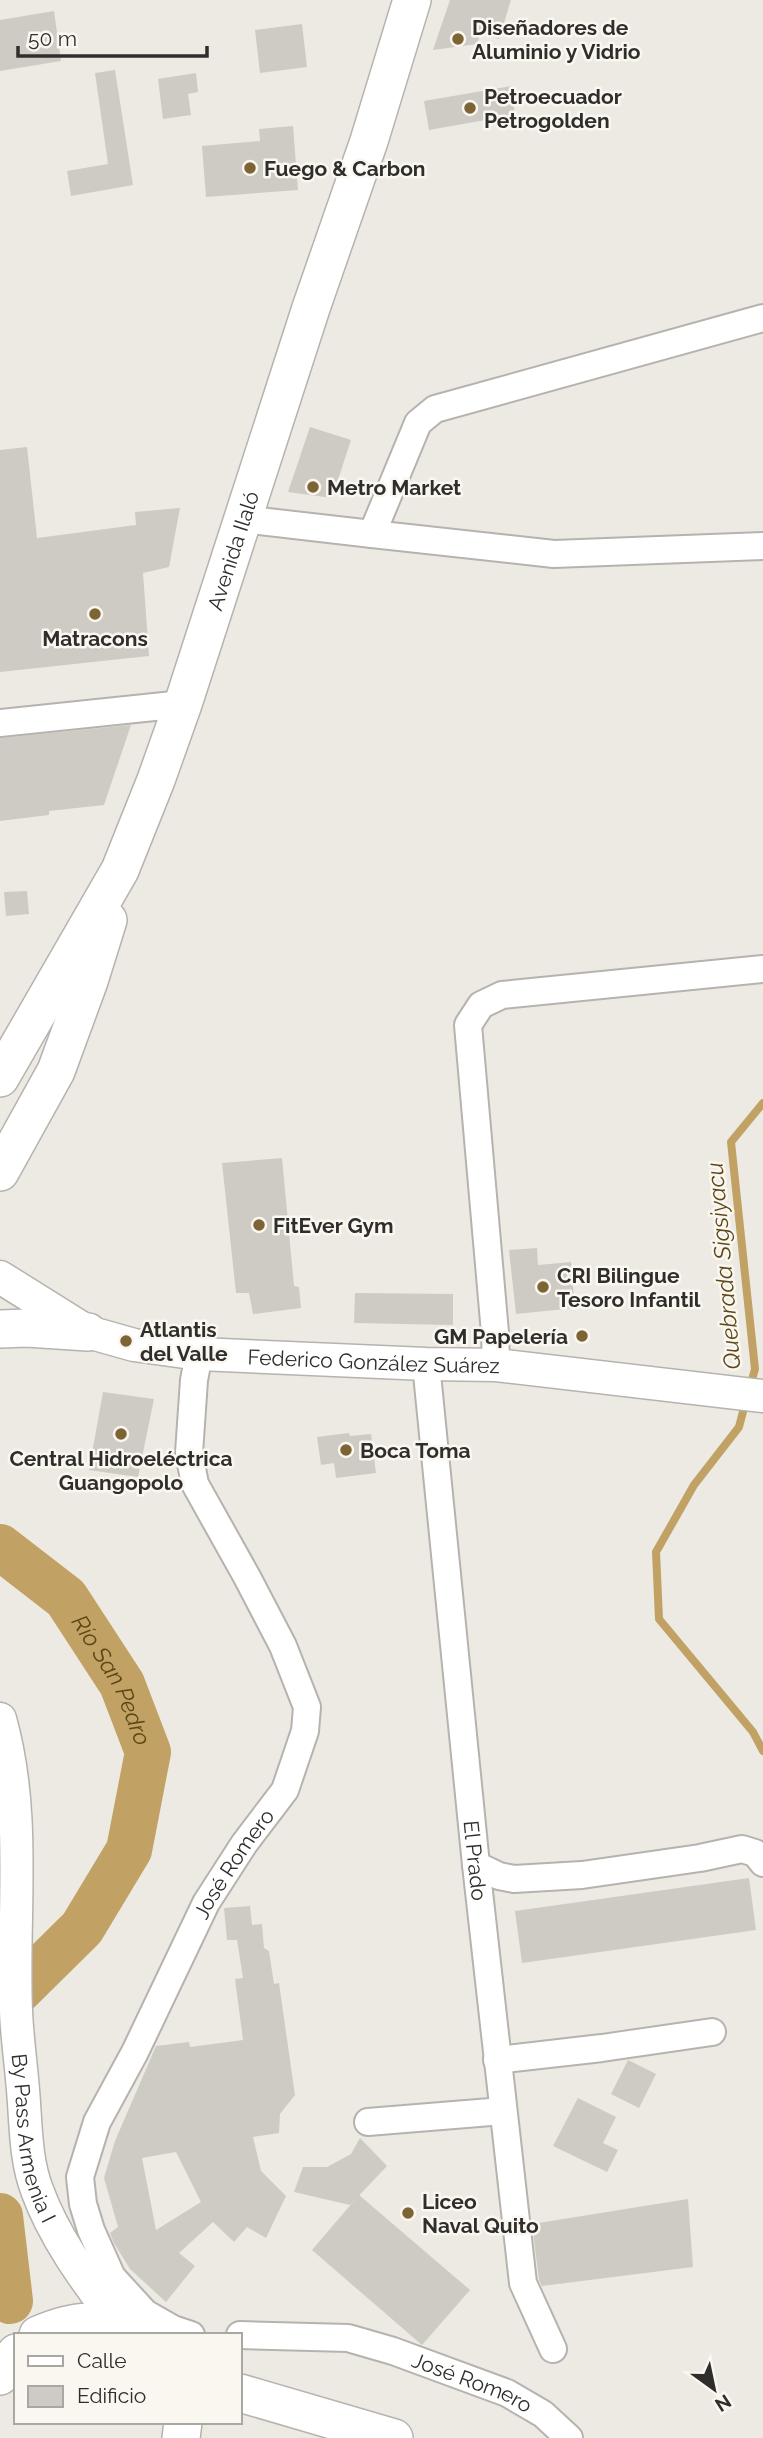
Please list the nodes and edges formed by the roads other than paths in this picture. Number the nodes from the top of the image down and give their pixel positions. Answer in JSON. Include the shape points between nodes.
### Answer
{"nodes":[{"id":1,"x":412,"y":0,"type":"edge"},
{"id":2,"x":763,"y":318,"type":"edge"},
{"id":3,"x":242,"y":519,"type":"junction"},
{"id":4,"x":372,"y":534,"type":"junction"},
{"id":5,"x":763,"y":546,"type":"edge"},
{"id":6,"x":183,"y":704,"type":"junction"},
{"id":7,"x":0,"y":723,"type":"edge"},
{"id":8,"x":120,"y":870,"type":"junction"},
{"id":9,"x":763,"y":969,"type":"edge"},
{"id":10,"x":0,"y":1078,"type":"edge"},
{"id":11,"x":0,"y":1172,"type":"edge"},
{"id":12,"x":0,"y":1277,"type":"edge"},
{"id":13,"x":0,"y":1329,"type":"edge"},
{"id":14,"x":88,"y":1332,"type":"junction"},
{"id":15,"x":199,"y":1354,"type":"junction"},
{"id":16,"x":426,"y":1364,"type":"junction"},
{"id":17,"x":496,"y":1364,"type":"junction"},
{"id":18,"x":763,"y":1396,"type":"edge"},
{"id":19,"x":0,"y":1719,"type":"edge"},
{"id":20,"x":763,"y":1863,"type":"edge"},
{"id":21,"x":476,"y":1865,"type":"junction"},
{"id":22,"x":712,"y":2032,"type":"dead end"},
{"id":23,"x":497,"y":2060,"type":"junction"},
{"id":24,"x":503,"y":2111,"type":"junction"},
{"id":25,"x":368,"y":2122,"type":"dead end"},
{"id":26,"x":128,"y":2330,"type":"edge"},
{"id":27,"x":42,"y":2333,"type":"edge"},
{"id":28,"x":185,"y":2333,"type":"edge"},
{"id":29,"x":242,"y":2335,"type":"edge"},
{"id":30,"x":553,"y":2349,"type":"dead end"},
{"id":31,"x":14,"y":2356,"type":"edge"},
{"id":32,"x":0,"y":2376,"type":"edge"},
{"id":33,"x":242,"y":2394,"type":"edge"},
{"id":34,"x":394,"y":2438,"type":"edge"},
{"id":35,"x":569,"y":2438,"type":"edge"}],
"edges":[{"from":1,"to":3,"type":"main road","name":"Avenida Ilaló"},
{"from":2,"to":4,"type":"street","via":[[435,409],[418,423]]},
{"from":3,"to":4,"type":"street"},
{"from":3,"to":6,"type":"main road","name":"Avenida Ilaló"},
{"from":4,"to":5,"type":"street","via":[[554,554]]},
{"from":6,"to":7,"type":"street"},
{"from":6,"to":8,"type":"main road","name":"Avenida Ilaló"},
{"from":8,"to":10,"type":"main road","name":"Avenida Ilaló"},
{"from":8,"to":11,"type":"main road","via":[[104,934],[56,1071]]},
{"from":9,"to":17,"type":"street","via":[[502,995],[481,1005],[468,1025]]},
{"from":12,"to":14,"type":"street","name":"Federico González Suárez"},
{"from":13,"to":14,"type":"main road"},
{"from":14,"to":15,"type":"street","name":"Federico González Suárez","via":[[134,1345]]},
{"from":15,"to":16,"type":"street","name":"Federico González Suárez"},
{"from":15,"to":28,"type":"street","name":"José Romero","via":[[189,1453],[195,1484],[283,1646],[307,1707],[305,1731],[285,1790],[206,1903],[97,2122],[80,2177],[91,2230],[112,2277],[145,2313]]},
{"from":16,"to":17,"type":"street","name":"Federico González Suárez"},
{"from":16,"to":21,"type":"street","name":"El Prado"},
{"from":17,"to":18,"type":"street","name":"Federico González Suárez"},
{"from":19,"to":26,"type":"street","name":"By Pass Armenia I","via":[[10,1753],[15,1801],[16,2010],[29,2157],[36,2189],[57,2232],[81,2273]]},
{"from":20,"to":21,"type":"street","via":[[755,1853],[742,1849],[582,1875],[514,1879]]},
{"from":21,"to":23,"type":"street","name":"El Prado"},
{"from":22,"to":23,"type":"street"},
{"from":23,"to":24,"type":"street","name":"El Prado"},
{"from":24,"to":25,"type":"street"},
{"from":24,"to":30,"type":"street","name":"El Prado","via":[[523,2283]]},
{"from":26,"to":27,"type":"main road","via":[[91,2321],[62,2324]]},
{"from":29,"to":35,"type":"street","name":"José Romero","via":[[348,2338],[393,2351],[507,2393],[543,2414]]},
{"from":31,"to":32,"type":"main road"},
{"from":33,"to":34,"type":"main road"}]}
